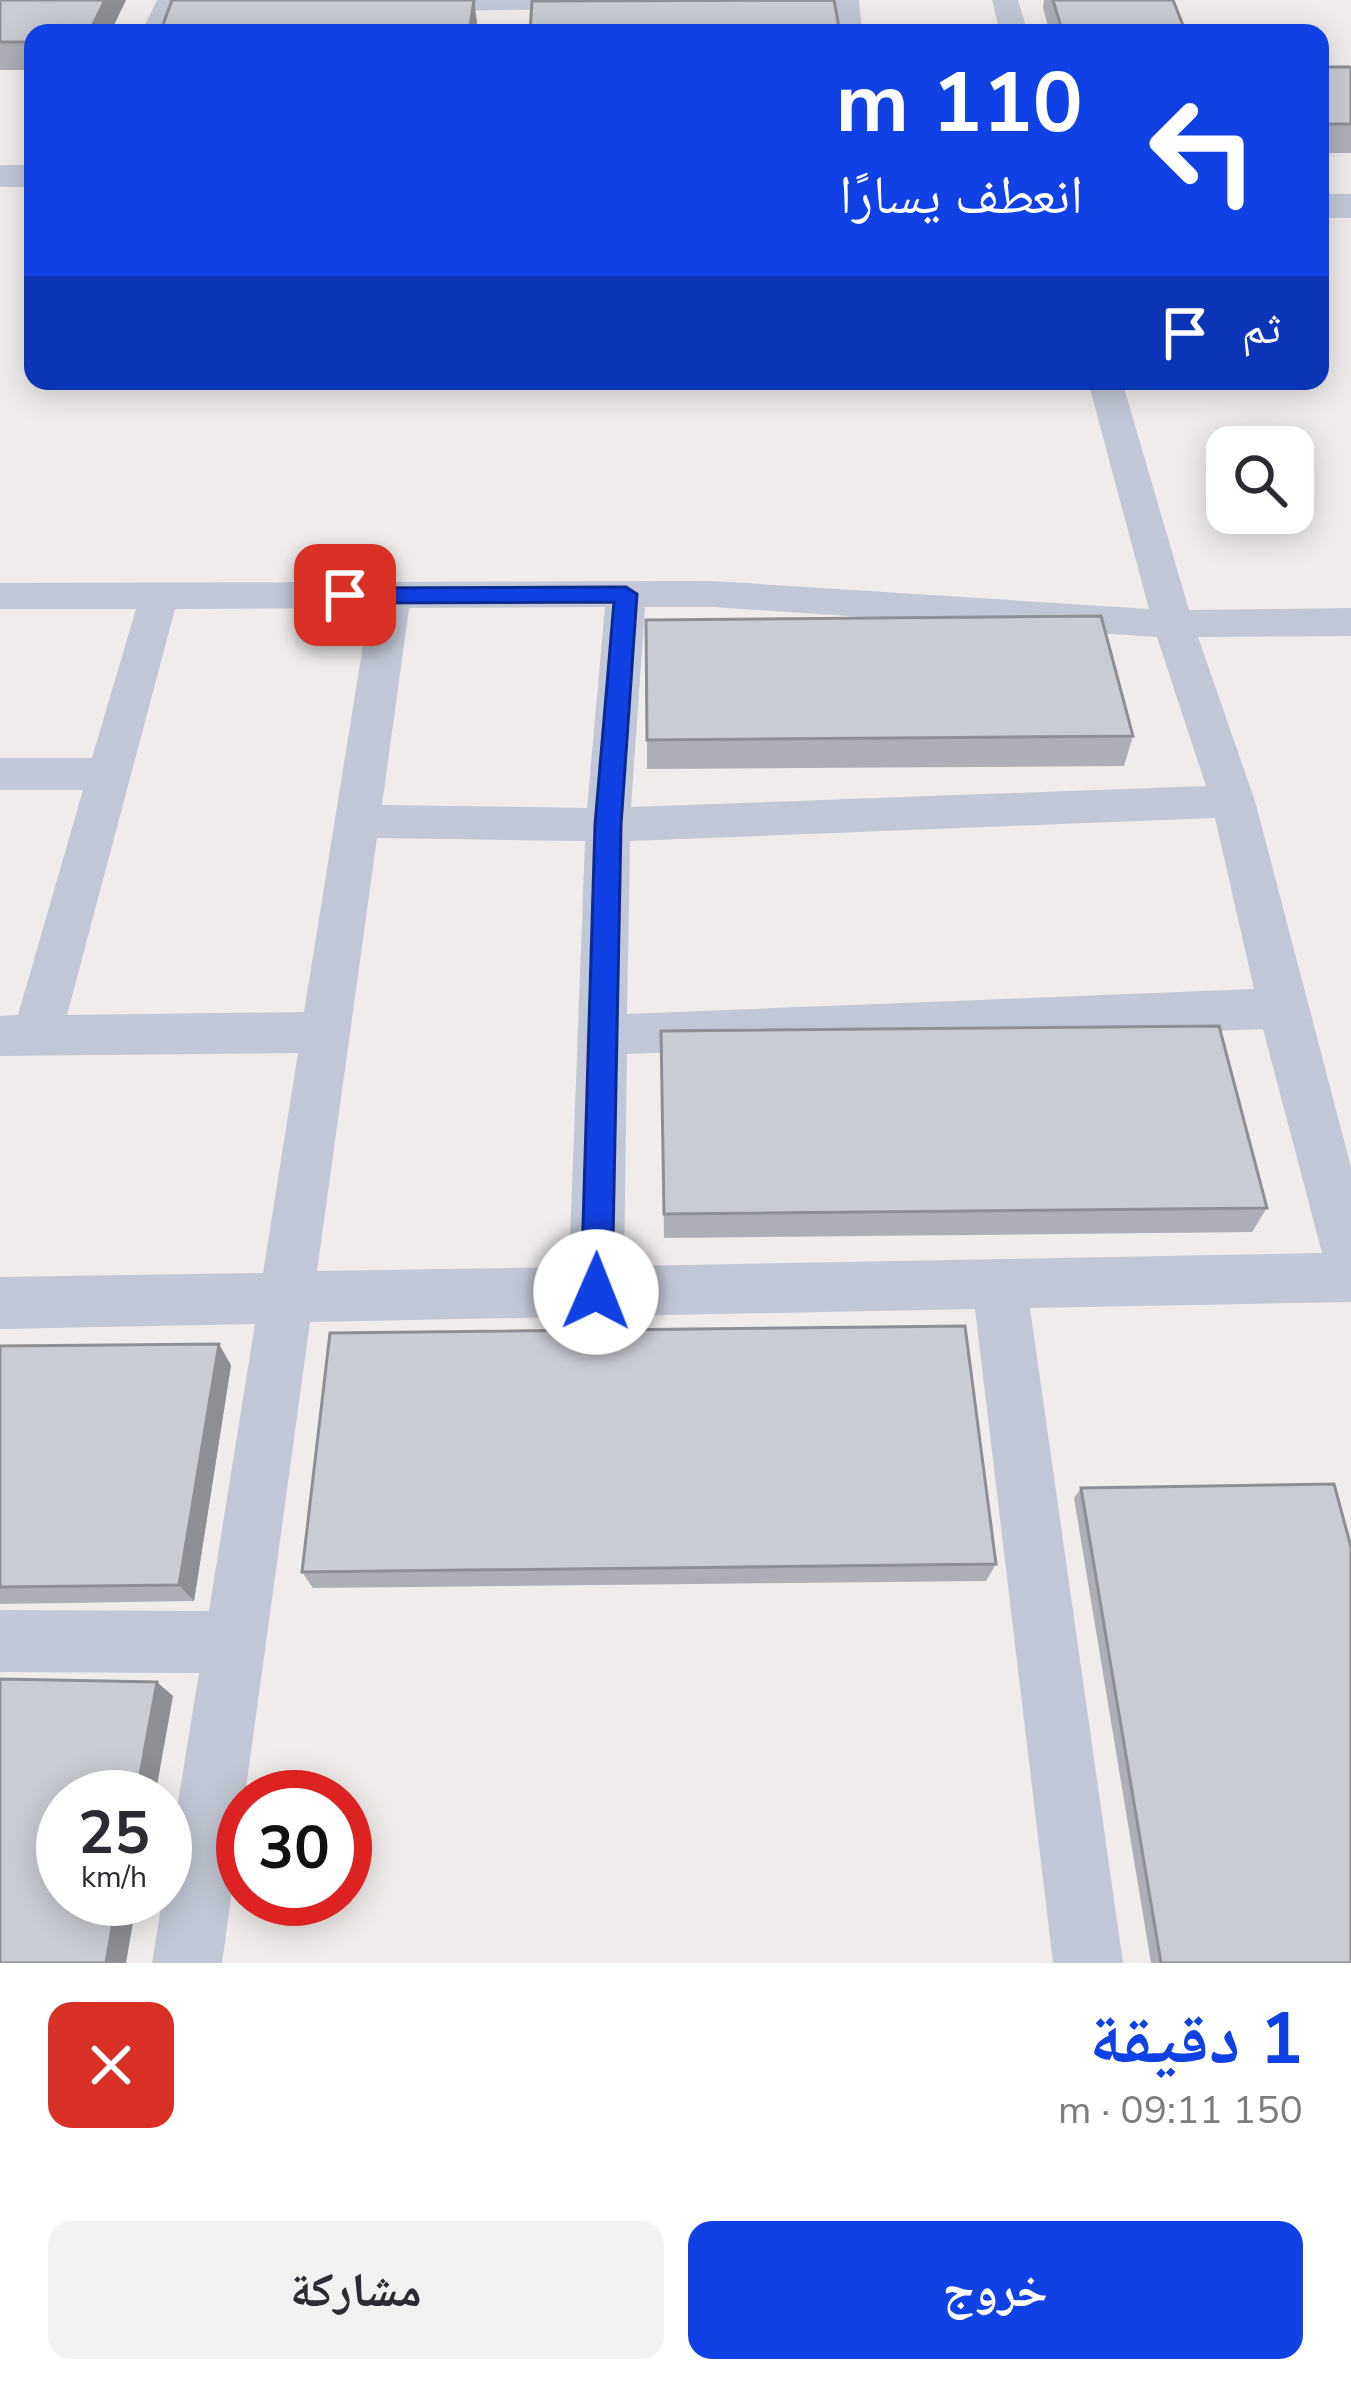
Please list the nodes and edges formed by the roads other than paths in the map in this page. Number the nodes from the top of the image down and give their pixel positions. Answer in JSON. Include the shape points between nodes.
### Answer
{"nodes":[{"id":1,"x":689,"y":0,"type":"edge"},
{"id":2,"x":496,"y":1,"type":"edge"},
{"id":3,"x":379,"y":3,"type":"edge"},
{"id":4,"x":1108,"y":390,"type":"edge"},
{"id":5,"x":626,"y":594,"type":"junction"},
{"id":6,"x":392,"y":595,"type":"junction"},
{"id":7,"x":0,"y":596,"type":"edge"},
{"id":8,"x":159,"y":596,"type":"junction"},
{"id":9,"x":1351,"y":622,"type":"edge"},
{"id":10,"x":1173,"y":623,"type":"junction"},
{"id":11,"x":0,"y":774,"type":"edge"},
{"id":12,"x":111,"y":774,"type":"junction"},
{"id":13,"x":1233,"y":801,"type":"junction"},
{"id":14,"x":357,"y":821,"type":"junction"},
{"id":15,"x":608,"y":825,"type":"junction"},
{"id":16,"x":1282,"y":1008,"type":"junction"},
{"id":17,"x":326,"y":1032,"type":"junction"},
{"id":18,"x":18,"y":1035,"type":"edge"},
{"id":19,"x":602,"y":1035,"type":"junction"},
{"id":20,"x":1351,"y":1261,"type":"edge"},
{"id":21,"x":1351,"y":1277,"type":"edge"},
{"id":22,"x":999,"y":1284,"type":"junction"},
{"id":23,"x":596,"y":1292,"type":"junction"},
{"id":24,"x":286,"y":1298,"type":"junction"},
{"id":25,"x":0,"y":1303,"type":"edge"},
{"id":26,"x":0,"y":1641,"type":"edge"},
{"id":27,"x":236,"y":1642,"type":"junction"},
{"id":28,"x":188,"y":1963,"type":"edge"},
{"id":29,"x":1088,"y":1963,"type":"edge"}],
"edges":[{"from":1,"to":2,"type":"street"},
{"from":2,"to":3,"type":"street"},
{"from":4,"to":10,"type":"street"},
{"from":5,"to":6,"type":"street"},
{"from":5,"to":10,"type":"street"},
{"from":5,"to":15,"type":"street"},
{"from":6,"to":8,"type":"street"},
{"from":6,"to":14,"type":"street"},
{"from":7,"to":8,"type":"street"},
{"from":8,"to":12,"type":"street"},
{"from":9,"to":10,"type":"street"},
{"from":10,"to":13,"type":"street"},
{"from":11,"to":12,"type":"street"},
{"from":12,"to":18,"type":"street"},
{"from":13,"to":15,"type":"street"},
{"from":13,"to":16,"type":"street"},
{"from":14,"to":15,"type":"street"},
{"from":14,"to":17,"type":"street"},
{"from":15,"to":19,"type":"street"},
{"from":16,"to":19,"type":"street"},
{"from":16,"to":20,"type":"street"},
{"from":17,"to":18,"type":"street"},
{"from":17,"to":24,"type":"street"},
{"from":19,"to":23,"type":"street"},
{"from":21,"to":22,"type":"street"},
{"from":22,"to":23,"type":"street"},
{"from":22,"to":29,"type":"street"},
{"from":23,"to":24,"type":"street"},
{"from":24,"to":25,"type":"street"},
{"from":24,"to":27,"type":"street"},
{"from":26,"to":27,"type":"street"},
{"from":27,"to":28,"type":"street"}]}
